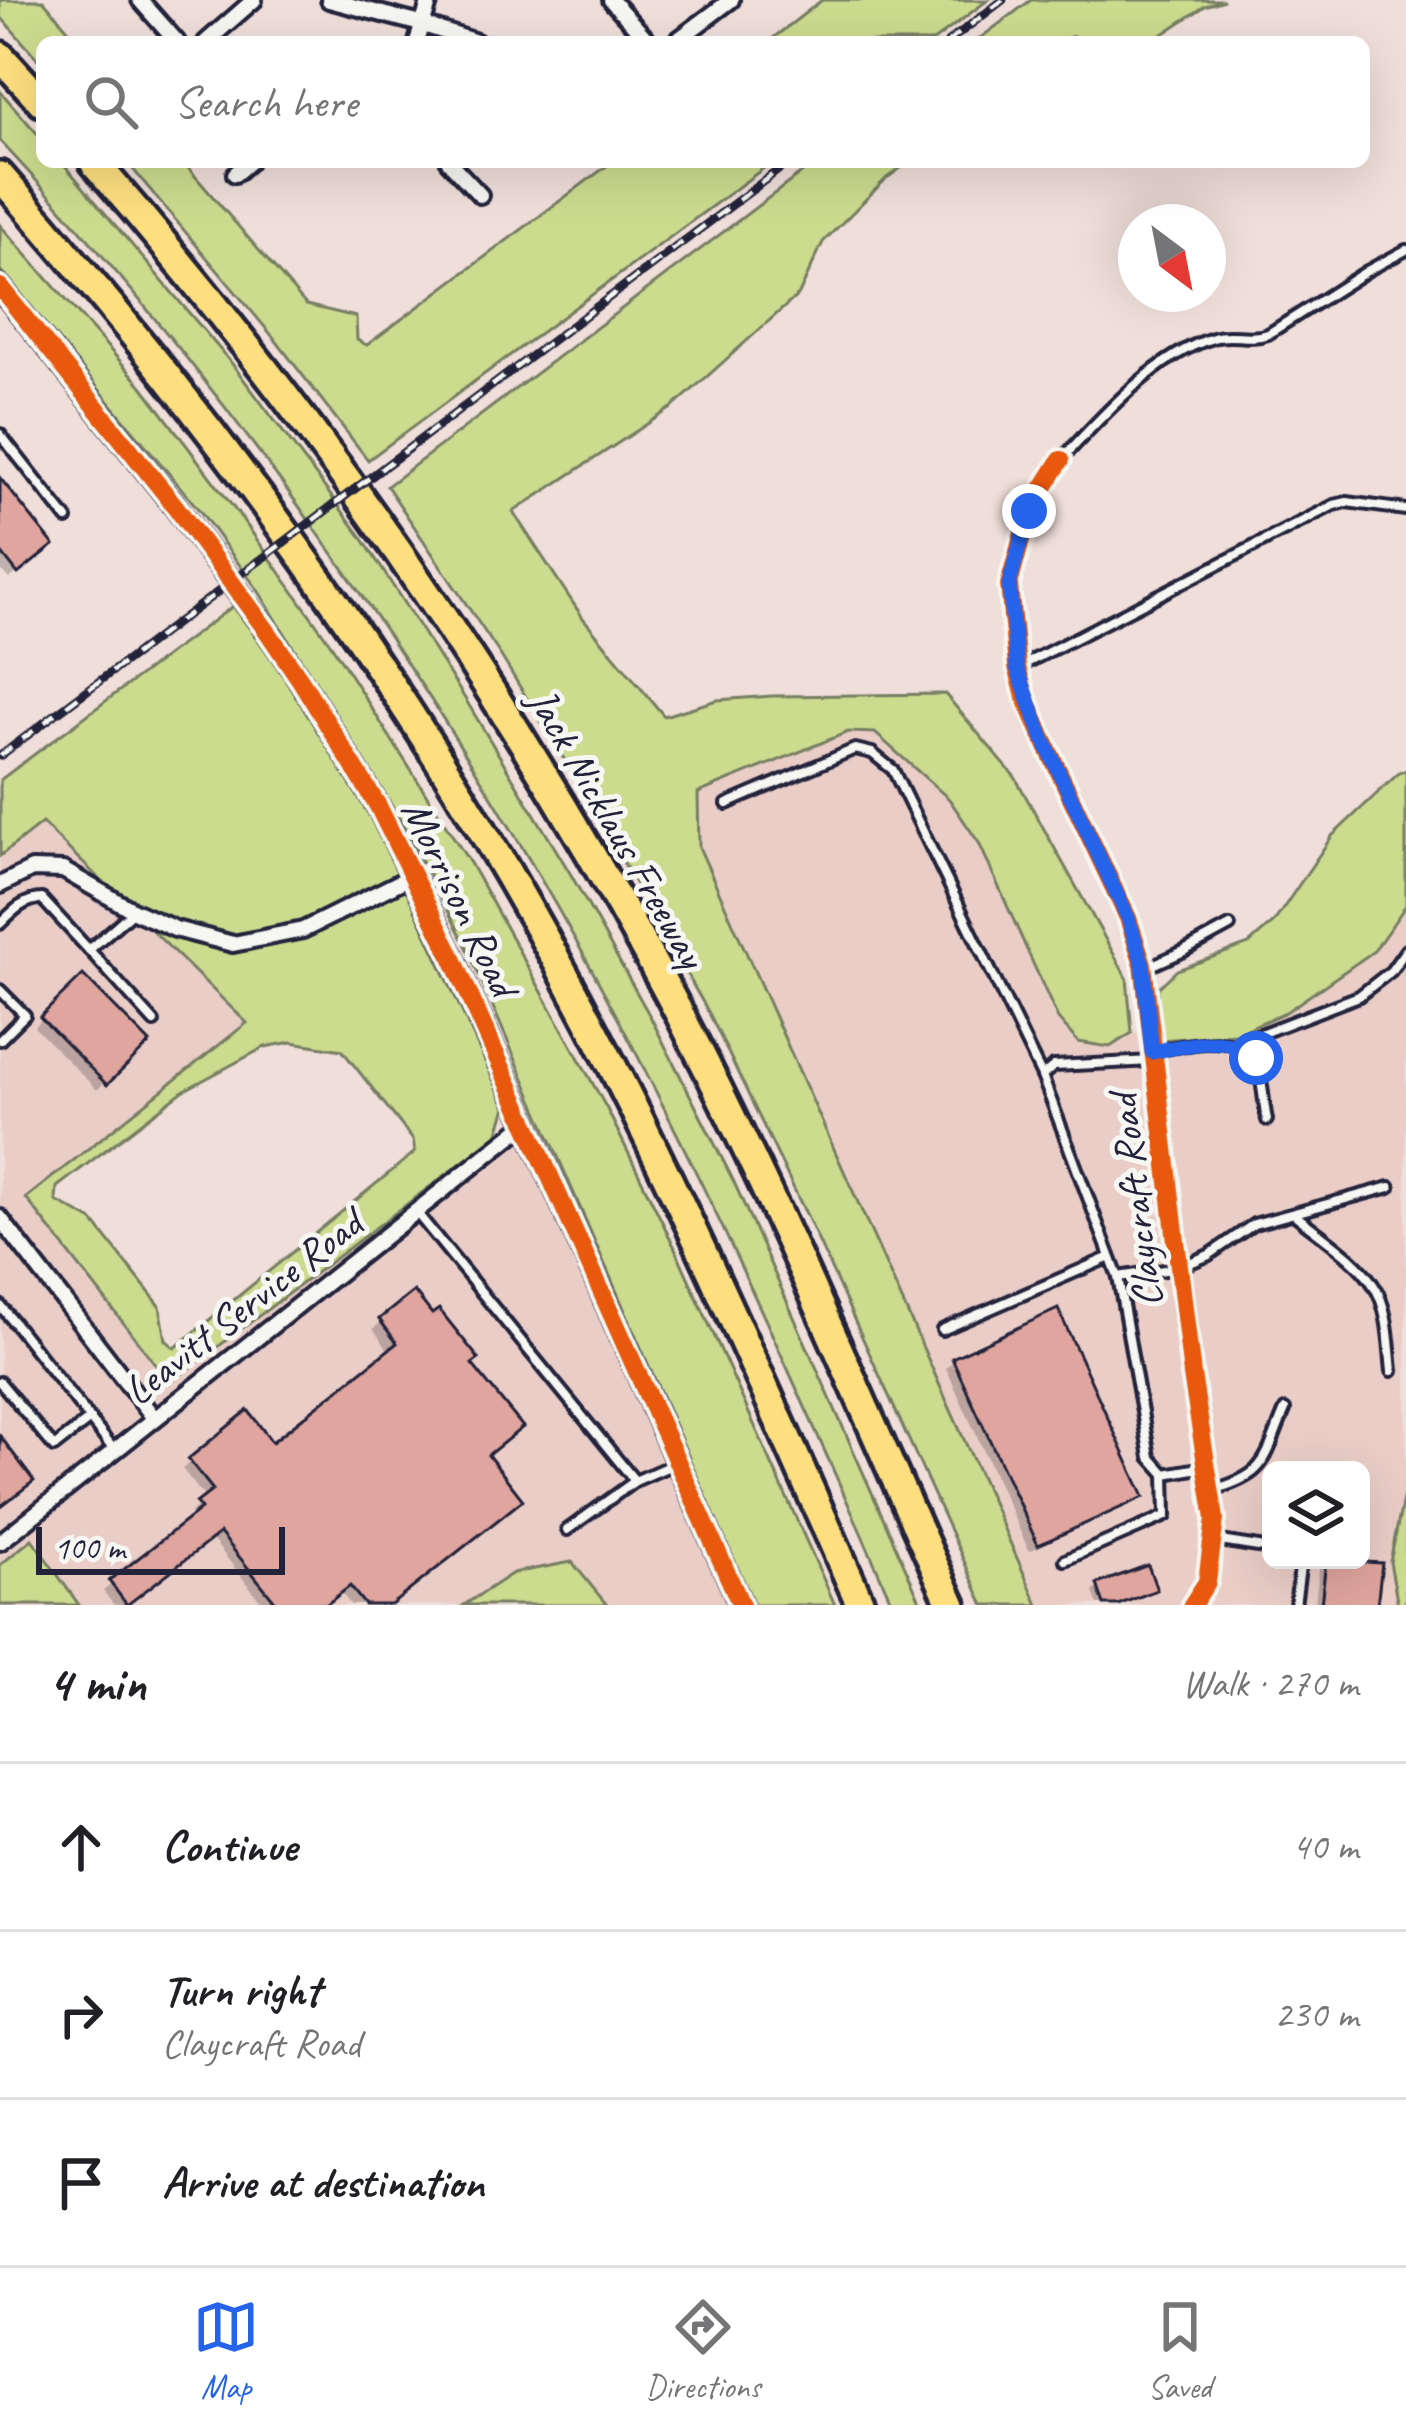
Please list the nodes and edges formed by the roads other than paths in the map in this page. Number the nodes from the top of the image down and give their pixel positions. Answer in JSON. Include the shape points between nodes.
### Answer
{"nodes":[{"id":1,"x":140,"y":0,"type":"edge"},
{"id":2,"x":254,"y":0,"type":"edge"},
{"id":3,"x":328,"y":0,"type":"edge"},
{"id":4,"x":430,"y":0,"type":"edge"},
{"id":5,"x":611,"y":0,"type":"edge"},
{"id":6,"x":731,"y":0,"type":"edge"},
{"id":7,"x":421,"y":24,"type":"junction"},
{"id":8,"x":172,"y":36,"type":"edge"},
{"id":9,"x":213,"y":36,"type":"edge"},
{"id":10,"x":418,"y":36,"type":"edge"},
{"id":11,"x":458,"y":36,"type":"edge"},
{"id":12,"x":644,"y":36,"type":"edge"},
{"id":13,"x":683,"y":36,"type":"edge"},
{"id":14,"x":0,"y":56,"type":"edge"},
{"id":15,"x":36,"y":95,"type":"edge"},
{"id":16,"x":99,"y":168,"type":"edge"},
{"id":17,"x":242,"y":168,"type":"edge"},
{"id":18,"x":455,"y":168,"type":"edge"},
{"id":19,"x":235,"y":174,"type":"dead end"},
{"id":20,"x":0,"y":176,"type":"edge"},
{"id":21,"x":480,"y":195,"type":"dead end"},
{"id":22,"x":0,"y":196,"type":"edge"},
{"id":23,"x":45,"y":228,"type":"junction"},
{"id":24,"x":1406,"y":250,"type":"edge"},
{"id":25,"x":4,"y":301,"type":"edge"},
{"id":26,"x":0,"y":434,"type":"edge"},
{"id":27,"x":1061,"y":460,"type":"joint"},
{"id":28,"x":1406,"y":510,"type":"edge"},
{"id":29,"x":68,"y":519,"type":"dead end"},
{"id":30,"x":1017,"y":668,"type":"junction"},
{"id":31,"x":727,"y":804,"type":"dead end"},
{"id":32,"x":414,"y":874,"type":"junction"},
{"id":33,"x":0,"y":885,"type":"edge"},
{"id":34,"x":134,"y":911,"type":"junction"},
{"id":35,"x":0,"y":924,"type":"edge"},
{"id":36,"x":1230,"y":926,"type":"dead end"},
{"id":37,"x":89,"y":950,"type":"junction"},
{"id":38,"x":1406,"y":950,"type":"edge"},
{"id":39,"x":1143,"y":969,"type":"junction"},
{"id":40,"x":0,"y":990,"type":"edge"},
{"id":41,"x":154,"y":1022,"type":"dead end"},
{"id":42,"x":0,"y":1040,"type":"edge"},
{"id":43,"x":1234,"y":1043,"type":"junction"},
{"id":44,"x":1153,"y":1056,"type":"junction"},
{"id":45,"x":1042,"y":1076,"type":"junction"},
{"id":46,"x":1267,"y":1120,"type":"dead end"},
{"id":47,"x":526,"y":1124,"type":"junction"},
{"id":48,"x":1390,"y":1187,"type":"dead end"},
{"id":49,"x":416,"y":1211,"type":"junction"},
{"id":50,"x":1293,"y":1213,"type":"junction"},
{"id":51,"x":0,"y":1218,"type":"edge"},
{"id":52,"x":1110,"y":1257,"type":"junction"},
{"id":53,"x":1178,"y":1268,"type":"junction"},
{"id":54,"x":1118,"y":1277,"type":"junction"},
{"id":55,"x":0,"y":1305,"type":"edge"},
{"id":56,"x":4,"y":1319,"type":"edge"},
{"id":57,"x":942,"y":1330,"type":"dead end"},
{"id":58,"x":1392,"y":1372,"type":"dead end"},
{"id":59,"x":0,"y":1382,"type":"edge"},
{"id":60,"x":1286,"y":1410,"type":"dead end"},
{"id":61,"x":154,"y":1418,"type":"junction"},
{"id":62,"x":90,"y":1419,"type":"junction"},
{"id":63,"x":114,"y":1450,"type":"junction"},
{"id":64,"x":678,"y":1463,"type":"junction"},
{"id":65,"x":1206,"y":1466,"type":"junction"},
{"id":66,"x":1165,"y":1474,"type":"junction"},
{"id":67,"x":634,"y":1481,"type":"junction"},
{"id":68,"x":1210,"y":1490,"type":"junction"},
{"id":69,"x":567,"y":1530,"type":"dead end"},
{"id":70,"x":1212,"y":1540,"type":"junction"},
{"id":71,"x":0,"y":1541,"type":"edge"},
{"id":72,"x":1262,"y":1548,"type":"edge"},
{"id":73,"x":1065,"y":1560,"type":"dead end"},
{"id":74,"x":1300,"y":1569,"type":"edge"},
{"id":75,"x":741,"y":1605,"type":"edge"},
{"id":76,"x":861,"y":1605,"type":"edge"},
{"id":77,"x":952,"y":1605,"type":"edge"},
{"id":78,"x":1192,"y":1605,"type":"edge"},
{"id":79,"x":1295,"y":1605,"type":"edge"}],
"edges":[{"from":1,"to":8,"type":"street"},
{"from":2,"to":9,"type":"street"},
{"from":3,"to":7,"type":"street"},
{"from":4,"to":7,"type":"street"},
{"from":5,"to":12,"type":"street"},
{"from":6,"to":13,"type":"street"},
{"from":7,"to":10,"type":"street"},
{"from":7,"to":11,"type":"street"},
{"from":14,"to":15,"type":"highway"},
{"from":16,"to":77,"type":"highway","name":"Jack Nicklaus Freeway","via":[[342,472],[540,770],[737,1130]]},
{"from":17,"to":19,"type":"street"},
{"from":18,"to":21,"type":"street"},
{"from":20,"to":23,"type":"highway"},
{"from":22,"to":23,"type":"highway"},
{"from":23,"to":76,"type":"highway","via":[[274,517],[483,832],[692,1225]]},
{"from":24,"to":27,"type":"lane","via":[[1268,334],[1192,346],[1118,401]]},
{"from":25,"to":32,"type":"street","name":"Morrison Road","via":[[161,488],[267,631]]},
{"from":26,"to":29,"type":"lane"},
{"from":27,"to":30,"type":"street","name":"Claycraft Road","via":[[1029,511],[1009,585]]},
{"from":28,"to":30,"type":"lane","via":[[1334,505]]},
{"from":30,"to":39,"type":"street","name":"Claycraft Road"},
{"from":31,"to":45,"type":"lane","via":[[856,749],[892,770]]},
{"from":32,"to":34,"type":"street","via":[[303,930],[232,944]]},
{"from":32,"to":47,"type":"street","name":"Morrison Road"},
{"from":33,"to":34,"type":"street","via":[[32,869],[63,870]]},
{"from":34,"to":37,"type":"lane"},
{"from":35,"to":37,"type":"lane","via":[[42,899]]},
{"from":36,"to":39,"type":"lane"},
{"from":37,"to":41,"type":"lane"},
{"from":38,"to":43,"type":"lane","via":[[1359,996]]},
{"from":39,"to":44,"type":"street","name":"Claycraft Road"},
{"from":40,"to":42,"type":"lane","via":[[25,1016]]},
{"from":43,"to":44,"type":"lane"},
{"from":43,"to":46,"type":"lane","via":[[1256,1058]]},
{"from":44,"to":45,"type":"lane","via":[[1054,1066]]},
{"from":44,"to":53,"type":"street","name":"Claycraft Road"},
{"from":45,"to":52,"type":"lane"},
{"from":47,"to":49,"type":"street","name":"Leavitt Service Road"},
{"from":47,"to":64,"type":"street","name":"Morrison Road"},
{"from":48,"to":50,"type":"lane"},
{"from":49,"to":61,"type":"street","name":"Leavitt Service Road"},
{"from":49,"to":67,"type":"lane"},
{"from":50,"to":53,"type":"lane","via":[[1254,1224]]},
{"from":50,"to":58,"type":"lane","via":[[1375,1287]]},
{"from":51,"to":61,"type":"street"},
{"from":52,"to":54,"type":"lane"},
{"from":52,"to":57,"type":"lane"},
{"from":53,"to":54,"type":"lane"},
{"from":53,"to":65,"type":"street","name":"Claycraft Road"},
{"from":54,"to":66,"type":"lane","via":[[1150,1457]]},
{"from":55,"to":56,"type":"lane"},
{"from":56,"to":62,"type":"lane"},
{"from":59,"to":62,"type":"lane","via":[[54,1447]]},
{"from":60,"to":68,"type":"lane","via":[[1258,1469]]},
{"from":61,"to":63,"type":"street","name":"Leavitt Service Road"},
{"from":62,"to":63,"type":"lane"},
{"from":63,"to":71,"type":"street","name":"Leavitt Service Road"},
{"from":64,"to":67,"type":"lane"},
{"from":64,"to":75,"type":"street","name":"Morrison Road"},
{"from":65,"to":66,"type":"lane"},
{"from":65,"to":68,"type":"street","name":"Claycraft Road"},
{"from":66,"to":73,"type":"lane","via":[[1166,1516]]},
{"from":67,"to":69,"type":"lane"},
{"from":68,"to":70,"type":"street","name":"Claycraft Road"},
{"from":70,"to":72,"type":"lane"},
{"from":70,"to":78,"type":"street","name":"Claycraft Road","via":[[1207,1582]]},
{"from":74,"to":79,"type":"lane"}]}
